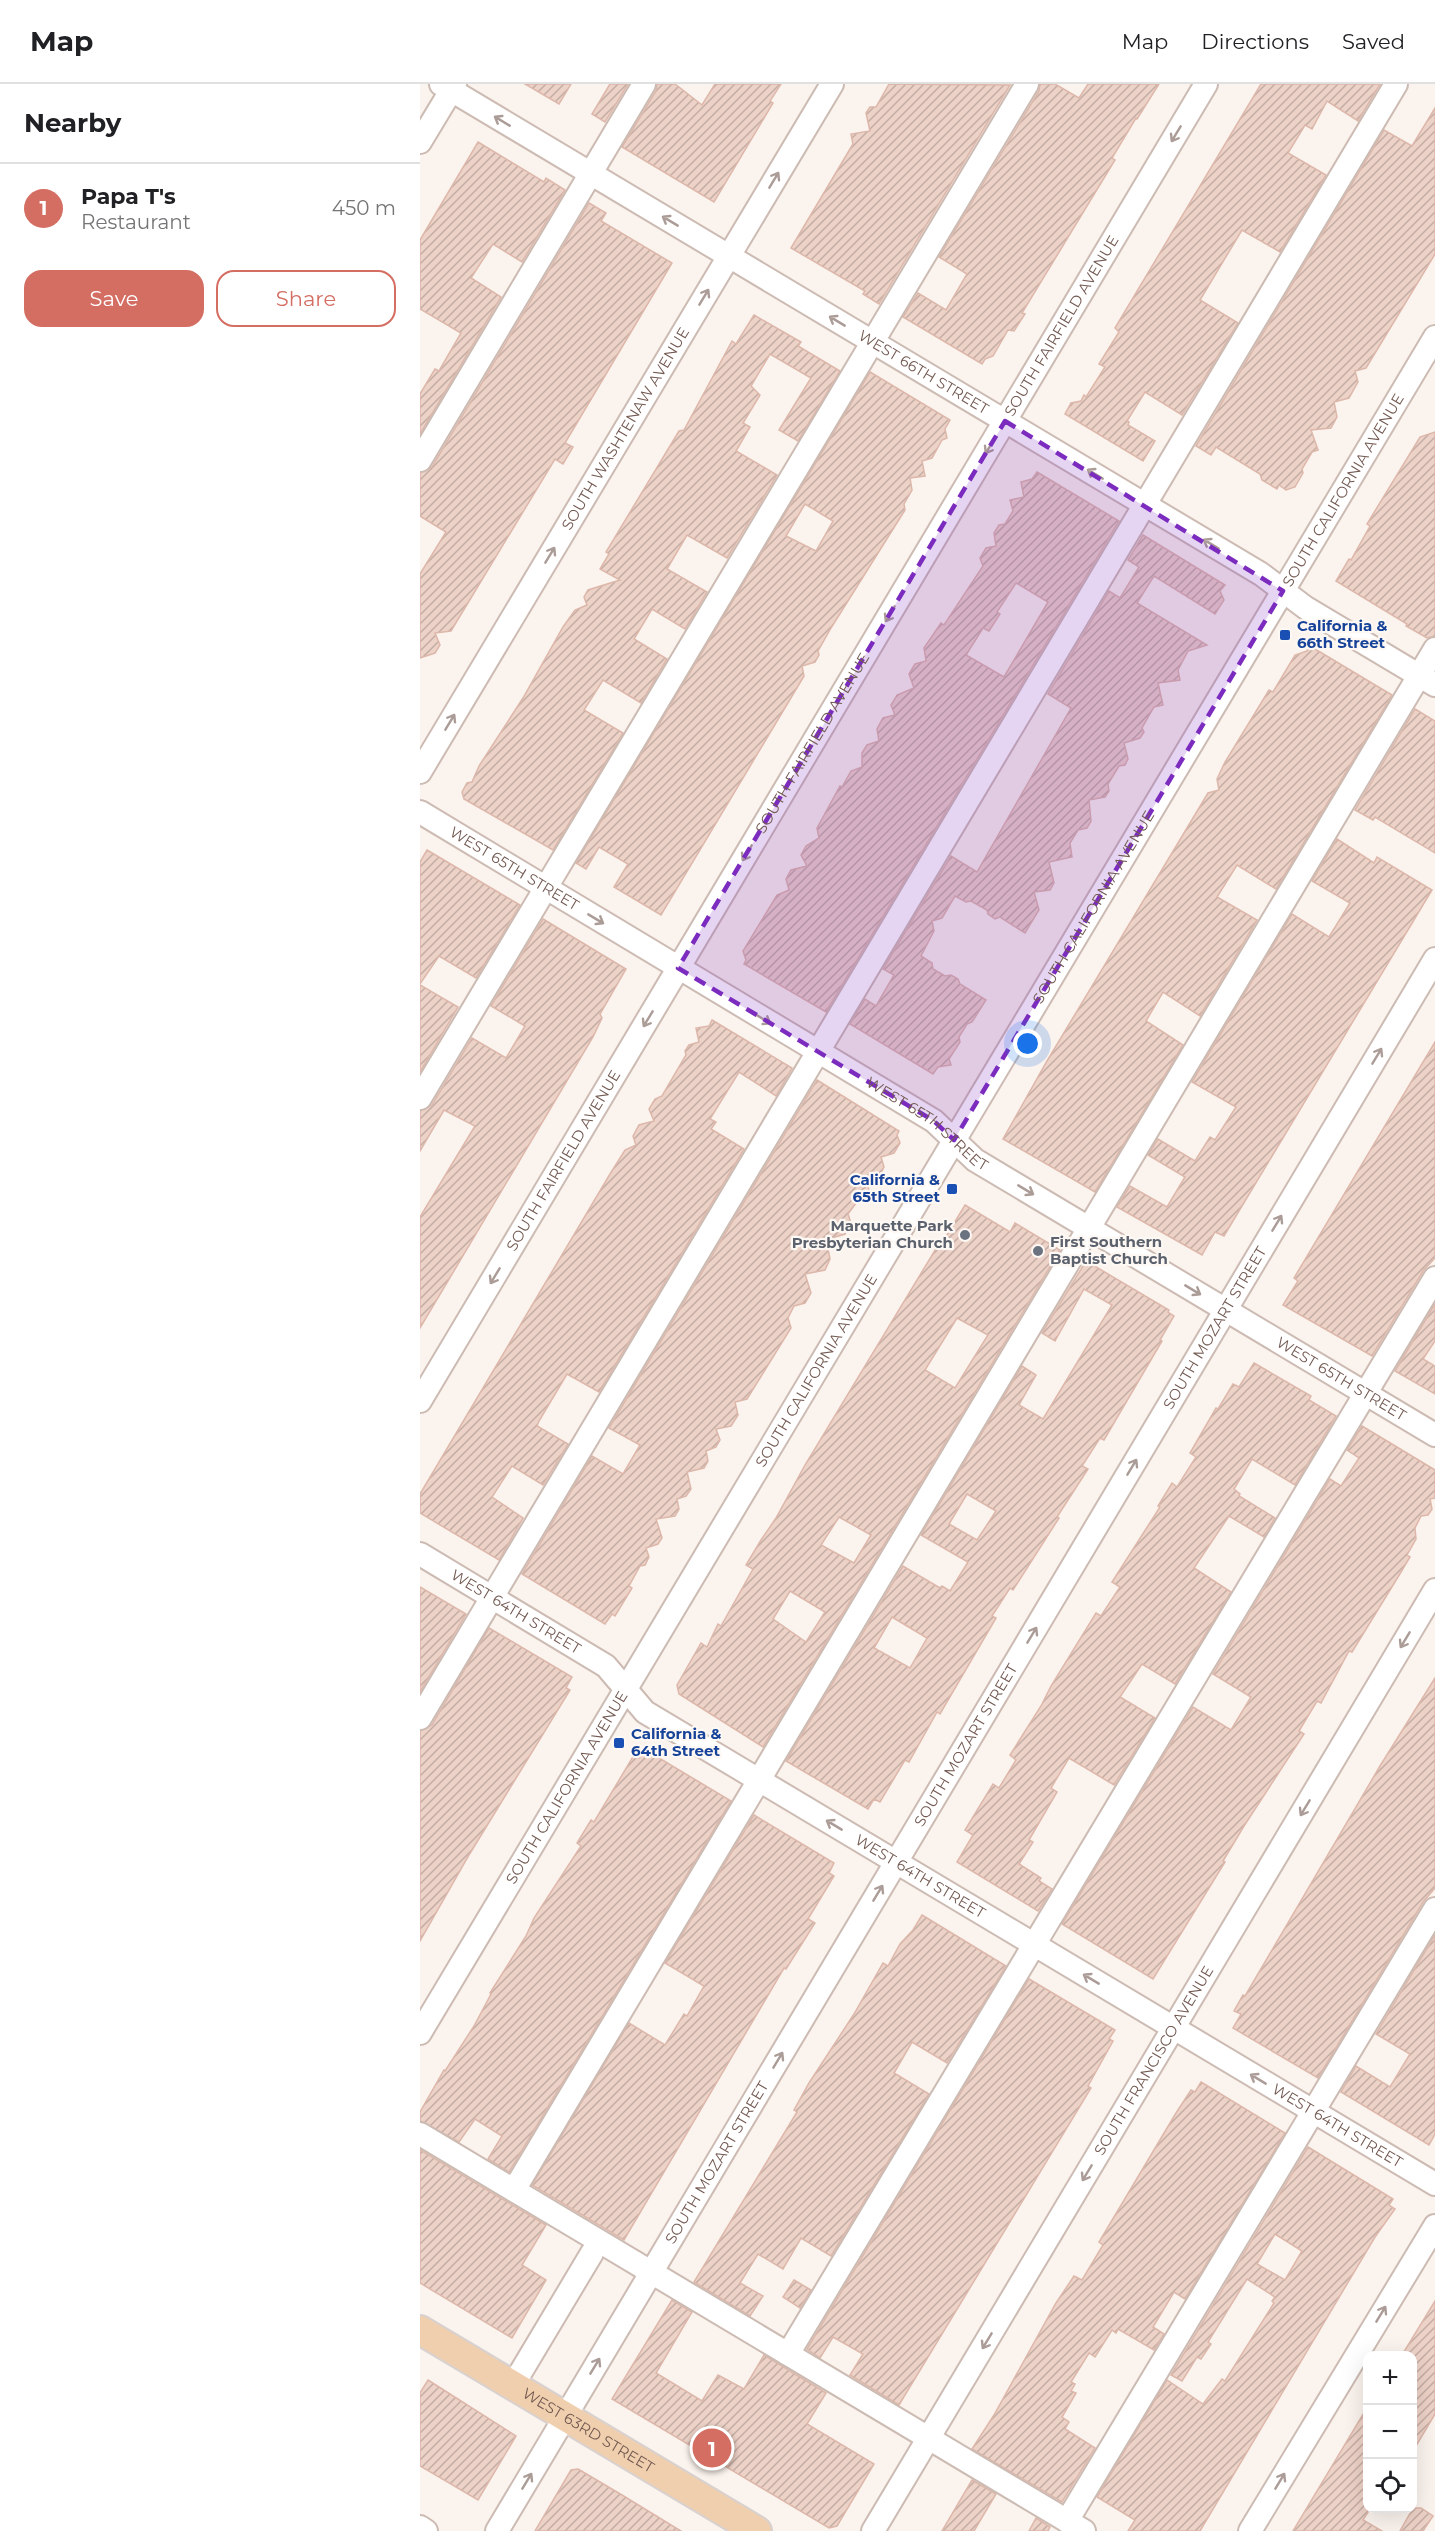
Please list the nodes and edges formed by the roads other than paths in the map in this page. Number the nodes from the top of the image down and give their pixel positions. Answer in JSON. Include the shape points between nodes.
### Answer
{"nodes":[{"id":1,"x":644,"y":84,"type":"edge"},
{"id":2,"x":832,"y":84,"type":"edge"},
{"id":3,"x":1027,"y":84,"type":"edge"},
{"id":4,"x":1206,"y":84,"type":"edge"},
{"id":5,"x":1396,"y":84,"type":"edge"},
{"id":6,"x":449,"y":86,"type":"edge"},
{"id":7,"x":420,"y":142,"type":"edge"},
{"id":8,"x":591,"y":174,"type":"junction"},
{"id":9,"x":729,"y":256,"type":"junction"},
{"id":10,"x":1435,"y":337,"type":"edge"},
{"id":11,"x":873,"y":342,"type":"junction"},
{"id":12,"x":1005,"y":421,"type":"junction"},
{"id":13,"x":420,"y":460,"type":"edge"},
{"id":14,"x":1145,"y":504,"type":"junction"},
{"id":15,"x":1283,"y":591,"type":"junction"},
{"id":16,"x":1435,"y":649,"type":"edge"},
{"id":17,"x":1427,"y":680,"type":"edge"},
{"id":18,"x":420,"y":772,"type":"edge"},
{"id":19,"x":420,"y":812,"type":"edge"},
{"id":20,"x":545,"y":888,"type":"junction"},
{"id":21,"x":1435,"y":959,"type":"edge"},
{"id":22,"x":678,"y":968,"type":"junction"},
{"id":23,"x":818,"y":1053,"type":"junction"},
{"id":24,"x":420,"y":1098,"type":"edge"},
{"id":25,"x":954,"y":1140,"type":"junction"},
{"id":26,"x":1089,"y":1228,"type":"junction"},
{"id":27,"x":1435,"y":1278,"type":"edge"},
{"id":28,"x":1226,"y":1310,"type":"junction"},
{"id":29,"x":1366,"y":1393,"type":"junction"},
{"id":30,"x":420,"y":1401,"type":"edge"},
{"id":31,"x":1435,"y":1435,"type":"edge"},
{"id":32,"x":420,"y":1554,"type":"edge"},
{"id":33,"x":1435,"y":1590,"type":"edge"},
{"id":34,"x":492,"y":1598,"type":"junction"},
{"id":35,"x":626,"y":1689,"type":"junction"},
{"id":36,"x":420,"y":1718,"type":"edge"},
{"id":37,"x":760,"y":1780,"type":"junction"},
{"id":38,"x":896,"y":1862,"type":"junction"},
{"id":39,"x":1435,"y":1909,"type":"edge"},
{"id":40,"x":1034,"y":1945,"type":"junction"},
{"id":41,"x":1174,"y":2028,"type":"junction"},
{"id":42,"x":420,"y":2033,"type":"edge"},
{"id":43,"x":1314,"y":2111,"type":"junction"},
{"id":44,"x":420,"y":2134,"type":"edge"},
{"id":45,"x":1435,"y":2184,"type":"edge"},
{"id":46,"x":514,"y":2190,"type":"junction"},
{"id":47,"x":1435,"y":2226,"type":"edge"},
{"id":48,"x":592,"y":2253,"type":"dead end"},
{"id":49,"x":651,"y":2272,"type":"junction"},
{"id":50,"x":421,"y":2331,"type":"edge"},
{"id":51,"x":788,"y":2354,"type":"junction"},
{"id":52,"x":513,"y":2385,"type":"junction"},
{"id":53,"x":566,"y":2416,"type":"junction"},
{"id":54,"x":928,"y":2438,"type":"junction"},
{"id":55,"x":1076,"y":2526,"type":"edge"},
{"id":56,"x":420,"y":2528,"type":"edge"},
{"id":57,"x":426,"y":2531,"type":"edge"},
{"id":58,"x":497,"y":2531,"type":"edge"},
{"id":59,"x":757,"y":2531,"type":"edge"},
{"id":60,"x":873,"y":2531,"type":"edge"},
{"id":61,"x":1250,"y":2531,"type":"edge"}],
"edges":[{"from":1,"to":8,"type":"street"},
{"from":9,"to":2,"type":"street","name":"SOUTH WASHTENAW AVENUE","one_way":true},
{"from":3,"to":11,"type":"street"},
{"from":4,"to":12,"type":"street","name":"SOUTH FAIRFIELD AVENUE","one_way":true},
{"from":5,"to":14,"type":"street"},
{"from":6,"to":7,"type":"street"},
{"from":8,"to":6,"type":"street","name":"WEST 66TH STREET","one_way":true},
{"from":9,"to":8,"type":"street","name":"WEST 66TH STREET","one_way":true},
{"from":8,"to":13,"type":"street"},
{"from":11,"to":9,"type":"street","name":"WEST 66TH STREET","one_way":true},
{"from":18,"to":9,"type":"street","name":"SOUTH WASHTENAW AVENUE","one_way":true},
{"from":10,"to":15,"type":"street","name":"SOUTH CALIFORNIA AVENUE"},
{"from":11,"to":12,"type":"street","name":"WEST 66TH STREET"},
{"from":11,"to":20,"type":"street"},
{"from":14,"to":12,"type":"street","name":"WEST 66TH STREET","one_way":true},
{"from":12,"to":22,"type":"street","name":"SOUTH FAIRFIELD AVENUE","one_way":true},
{"from":15,"to":14,"type":"street","name":"WEST 66TH STREET","one_way":true},
{"from":14,"to":23,"type":"street"},
{"from":15,"to":17,"type":"street","name":"WEST 66TH STREET"},
{"from":15,"to":25,"type":"street","name":"SOUTH CALIFORNIA AVENUE"},
{"from":16,"to":17,"type":"street"},
{"from":17,"to":26,"type":"street"},
{"from":19,"to":20,"type":"street","name":"WEST 65TH STREET"},
{"from":20,"to":22,"type":"street","name":"WEST 65TH STREET","one_way":true},
{"from":20,"to":24,"type":"street"},
{"from":28,"to":21,"type":"street","name":"SOUTH MOZART STREET","one_way":true},
{"from":22,"to":23,"type":"street","name":"WEST 65TH STREET","one_way":true},
{"from":22,"to":30,"type":"street","name":"SOUTH FAIRFIELD AVENUE","one_way":true},
{"from":23,"to":25,"type":"street","name":"WEST 65TH STREET","via":[[934,1121]]},
{"from":23,"to":34,"type":"street"},
{"from":25,"to":26,"type":"street","name":"WEST 65TH STREET","one_way":true,"via":[[975,1160]]},
{"from":25,"to":35,"type":"street","name":"SOUTH CALIFORNIA AVENUE"},
{"from":26,"to":28,"type":"street","name":"WEST 65TH STREET","one_way":true},
{"from":26,"to":37,"type":"street"},
{"from":27,"to":29,"type":"street"},
{"from":28,"to":29,"type":"street","name":"WEST 65TH STREET"},
{"from":38,"to":28,"type":"street","name":"SOUTH MOZART STREET","one_way":true},
{"from":29,"to":31,"type":"street","name":"WEST 65TH STREET"},
{"from":29,"to":40,"type":"street"},
{"from":32,"to":34,"type":"street","name":"WEST 64TH STREET"},
{"from":33,"to":41,"type":"street","name":"SOUTH FRANCISCO AVENUE","one_way":true},
{"from":34,"to":35,"type":"street","name":"WEST 64TH STREET","via":[[606,1666]]},
{"from":34,"to":36,"type":"street"},
{"from":35,"to":37,"type":"street","name":"WEST 64TH STREET","via":[[645,1712]]},
{"from":35,"to":42,"type":"street","name":"SOUTH CALIFORNIA AVENUE"},
{"from":38,"to":37,"type":"street","name":"WEST 64TH STREET","one_way":true},
{"from":37,"to":46,"type":"street"},
{"from":38,"to":40,"type":"street","name":"WEST 64TH STREET"},
{"from":49,"to":38,"type":"street","name":"SOUTH MOZART STREET","one_way":true},
{"from":39,"to":43,"type":"street"},
{"from":41,"to":40,"type":"street","name":"WEST 64TH STREET","one_way":true},
{"from":40,"to":51,"type":"street"},
{"from":43,"to":41,"type":"street","name":"WEST 64TH STREET","one_way":true},
{"from":41,"to":54,"type":"street","name":"SOUTH FRANCISCO AVENUE","one_way":true},
{"from":43,"to":45,"type":"street","name":"WEST 64TH STREET"},
{"from":43,"to":55,"type":"street"},
{"from":44,"to":46,"type":"street"},
{"from":46,"to":49,"type":"street"},
{"from":61,"to":47,"type":"street","one_way":true},
{"from":48,"to":52,"type":"street"},
{"from":49,"to":51,"type":"street"},
{"from":53,"to":49,"type":"street","name":"SOUTH MOZART STREET","one_way":true},
{"from":50,"to":52,"type":"main road","name":"WEST 63RD STREET"},
{"from":51,"to":54,"type":"street"},
{"from":52,"to":53,"type":"main road","name":"WEST 63RD STREET"},
{"from":58,"to":53,"type":"street","name":"SOUTH MOZART STREET","one_way":true},
{"from":53,"to":59,"type":"main road","name":"WEST 63RD STREET"},
{"from":54,"to":55,"type":"street"},
{"from":54,"to":60,"type":"street","name":"SOUTH FRANCISCO AVENUE"},
{"from":56,"to":57,"type":"street"}]}
